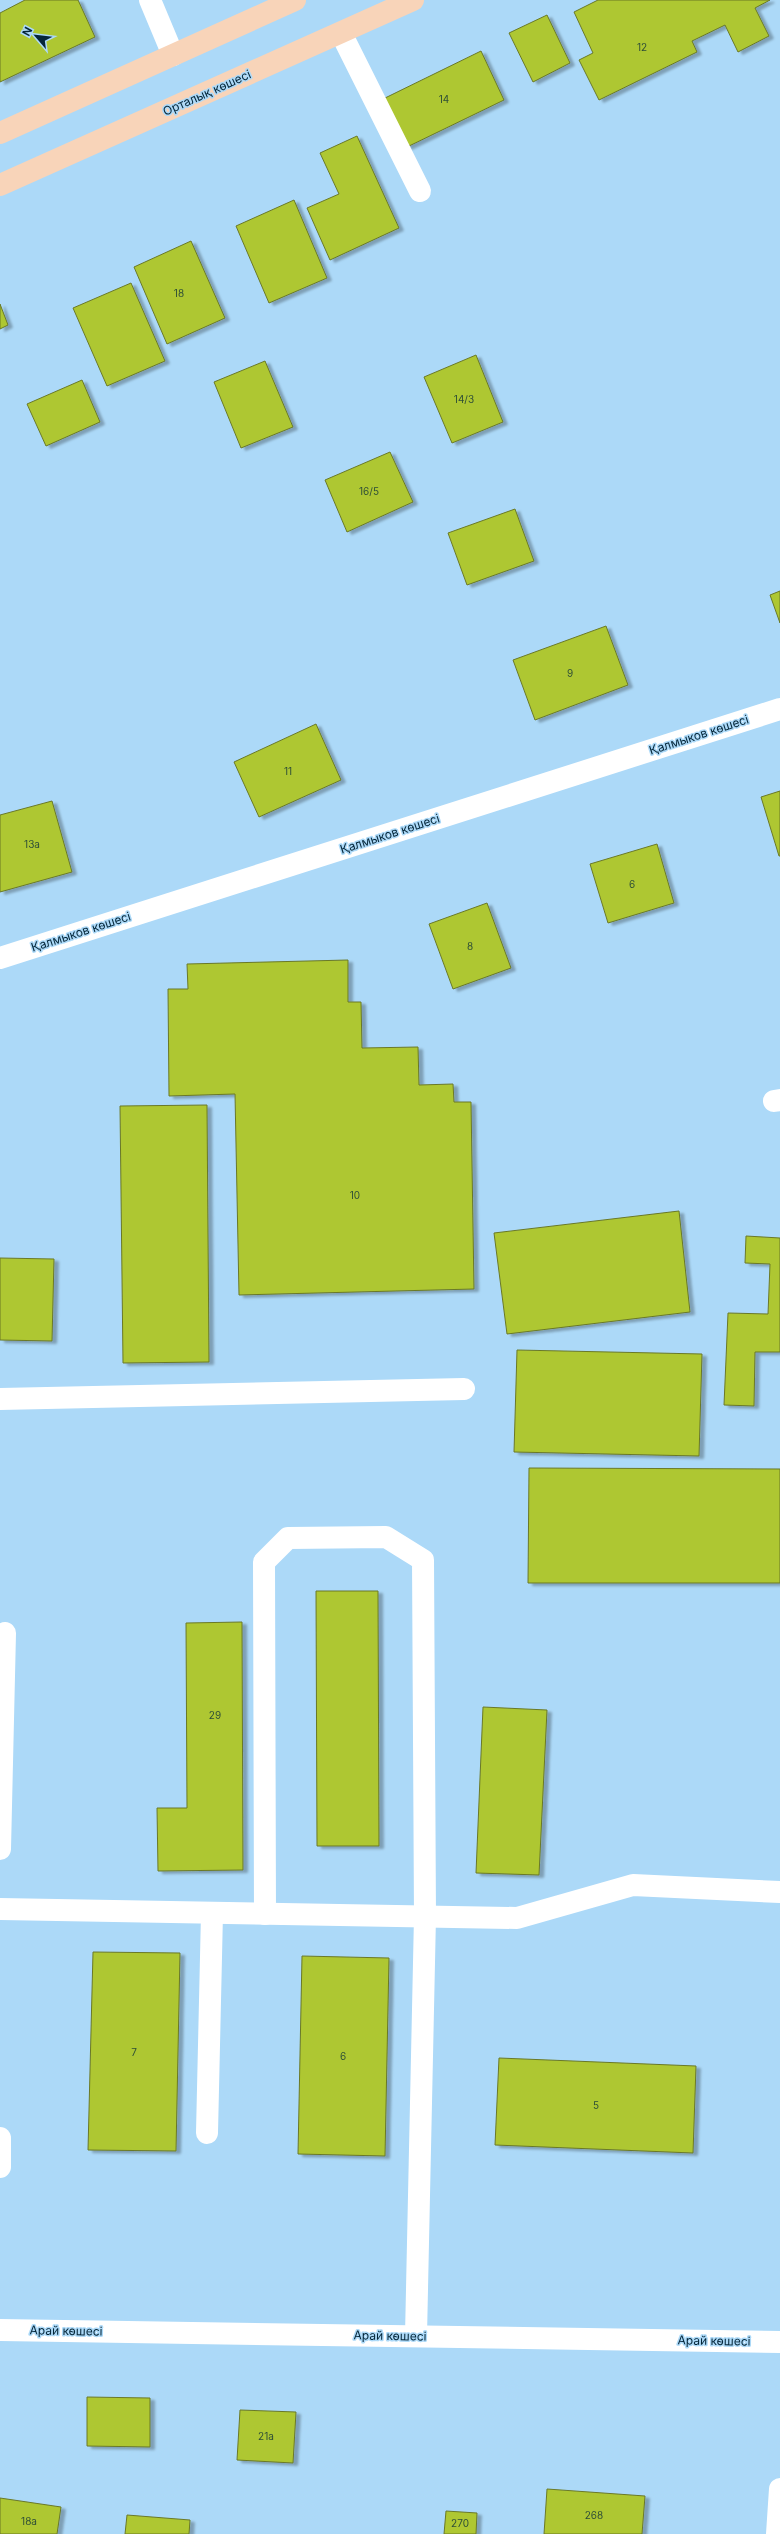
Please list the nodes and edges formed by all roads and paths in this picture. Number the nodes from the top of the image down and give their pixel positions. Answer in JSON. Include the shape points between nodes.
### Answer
{"nodes":[{"id":1,"x":150,"y":0,"type":"edge"},
{"id":2,"x":295,"y":0,"type":"edge"},
{"id":3,"x":413,"y":0,"type":"edge"},
{"id":4,"x":341,"y":32,"type":"junction"},
{"id":5,"x":173,"y":55,"type":"junction"},
{"id":6,"x":0,"y":133,"type":"edge"},
{"id":7,"x":0,"y":185,"type":"edge"},
{"id":8,"x":420,"y":191,"type":"dead end"},
{"id":9,"x":780,"y":709,"type":"edge"},
{"id":10,"x":0,"y":958,"type":"edge"},
{"id":11,"x":464,"y":1389,"type":"dead end"},
{"id":12,"x":0,"y":1399,"type":"edge"},
{"id":13,"x":5,"y":1633,"type":"dead end"},
{"id":14,"x":0,"y":1849,"type":"edge"},
{"id":15,"x":780,"y":1892,"type":"edge"},
{"id":16,"x":0,"y":1909,"type":"edge"},
{"id":17,"x":212,"y":1913,"type":"junction"},
{"id":18,"x":265,"y":1914,"type":"junction"},
{"id":19,"x":425,"y":1916,"type":"junction"},
{"id":20,"x":207,"y":2133,"type":"dead end"},
{"id":21,"x":0,"y":2138,"type":"edge"},
{"id":22,"x":0,"y":2168,"type":"edge"},
{"id":23,"x":0,"y":2330,"type":"edge"},
{"id":24,"x":416,"y":2336,"type":"junction"},
{"id":25,"x":780,"y":2342,"type":"edge"},
{"id":26,"x":780,"y":2489,"type":"edge"},
{"id":27,"x":777,"y":2534,"type":"edge"}],
"edges":[{"from":1,"to":5,"type":"street"},
{"from":2,"to":5,"type":"main road"},
{"from":3,"to":4,"type":"main road","name":"Орталық көшесі"},
{"from":4,"to":7,"type":"main road","name":"Орталық көшесі"},
{"from":4,"to":8,"type":"street"},
{"from":5,"to":6,"type":"main road"},
{"from":9,"to":10,"type":"street","name":"Қалмыков көшесі"},
{"from":11,"to":12,"type":"street"},
{"from":13,"to":14,"type":"street"},
{"from":15,"to":19,"type":"street","via":[[633,1885],[517,1918]]},
{"from":16,"to":17,"type":"street"},
{"from":17,"to":18,"type":"street"},
{"from":17,"to":20,"type":"street"},
{"from":18,"to":19,"type":"street"},
{"from":18,"to":19,"type":"street","via":[[264,1562],[288,1538],[386,1537],[423,1560]]},
{"from":19,"to":24,"type":"street"},
{"from":21,"to":22,"type":"street"},
{"from":23,"to":24,"type":"street","name":"Арай көшесі"},
{"from":24,"to":25,"type":"street","name":"Арай көшесі"},
{"from":26,"to":27,"type":"street"}]}
